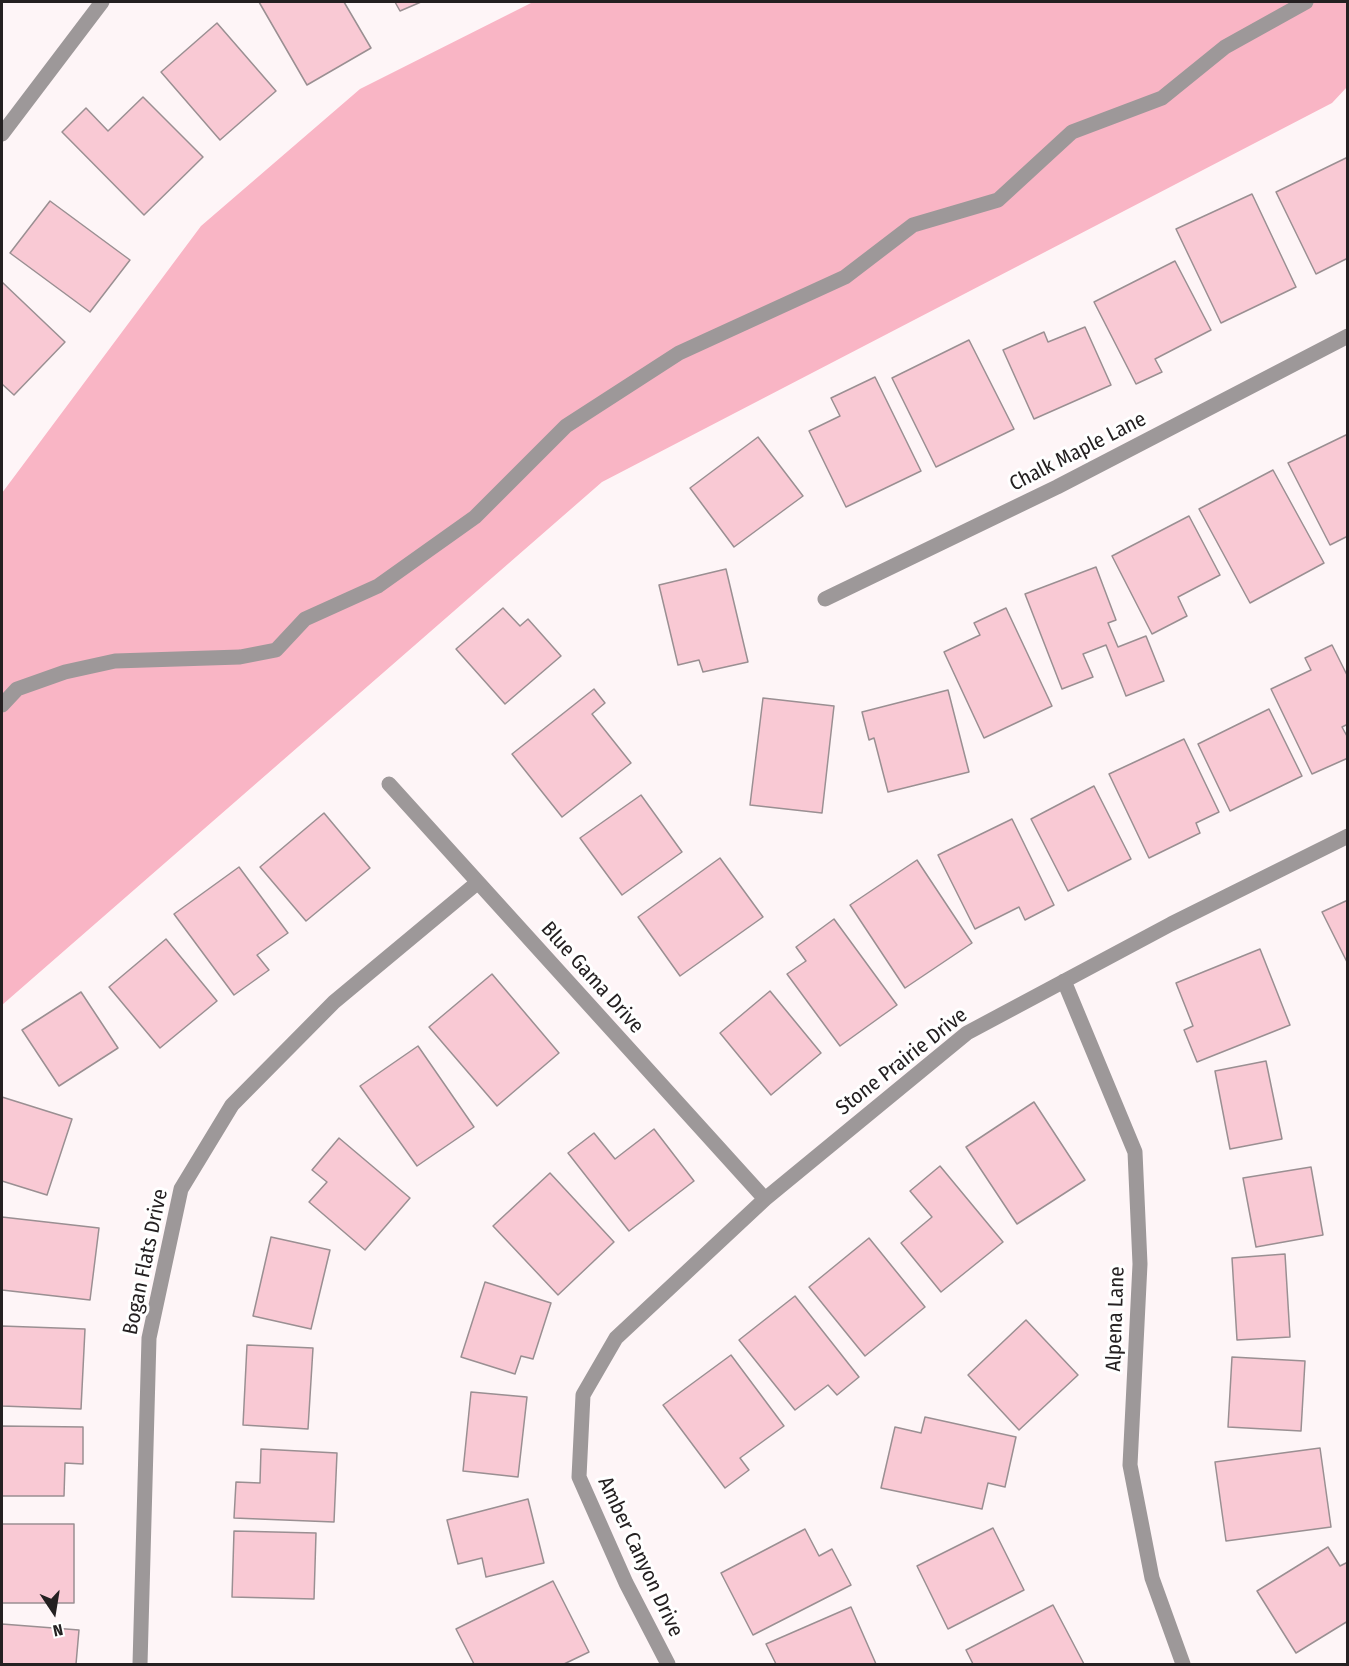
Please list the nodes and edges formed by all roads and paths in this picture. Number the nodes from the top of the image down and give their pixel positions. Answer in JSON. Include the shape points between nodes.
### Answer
{"nodes":[{"id":1,"x":102,"y":2,"type":"edge"},
{"id":2,"x":1306,"y":2,"type":"edge"},
{"id":3,"x":2,"y":134,"type":"edge"},
{"id":4,"x":1347,"y":336,"type":"edge"},
{"id":5,"x":825,"y":599,"type":"dead end"},
{"id":6,"x":2,"y":705,"type":"edge"},
{"id":7,"x":389,"y":784,"type":"dead end"},
{"id":8,"x":1347,"y":836,"type":"edge"},
{"id":9,"x":477,"y":883,"type":"junction"},
{"id":10,"x":1064,"y":981,"type":"junction"},
{"id":11,"x":765,"y":1199,"type":"junction"},
{"id":12,"x":583,"y":1395,"type":"joint"},
{"id":13,"x":140,"y":1665,"type":"edge"},
{"id":14,"x":668,"y":1665,"type":"edge"},
{"id":15,"x":1183,"y":1665,"type":"edge"}],
"edges":[{"from":1,"to":3,"type":"street"},
{"from":2,"to":6,"type":"street","via":[[1225,47],[1162,98],[1072,132],[998,200],[914,225],[845,277],[679,353],[566,426],[475,517],[378,586],[306,619],[276,650],[240,657],[115,661],[65,672],[17,689]]},
{"from":4,"to":5,"type":"street","name":"Chalk Maple Lane","via":[[1057,487]]},
{"from":7,"to":9,"type":"street","name":"Blue Gama Drive"},
{"from":8,"to":10,"type":"street","name":"Stone Prairie Drive"},
{"from":9,"to":11,"type":"street","name":"Blue Gama Drive"},
{"from":9,"to":13,"type":"street","name":"Bogan Flats Drive","via":[[333,1002],[232,1105],[181,1189],[149,1338]]},
{"from":10,"to":11,"type":"street","name":"Stone Prairie Drive","via":[[967,1033]]},
{"from":10,"to":15,"type":"street","name":"Alpena Lane","via":[[1135,1152],[1140,1264],[1130,1465],[1152,1578]]},
{"from":11,"to":12,"type":"street","name":"Stone Prairie Drive","via":[[616,1338]]},
{"from":12,"to":14,"type":"street","name":"Amber Canyon Drive","via":[[579,1477]]}]}
